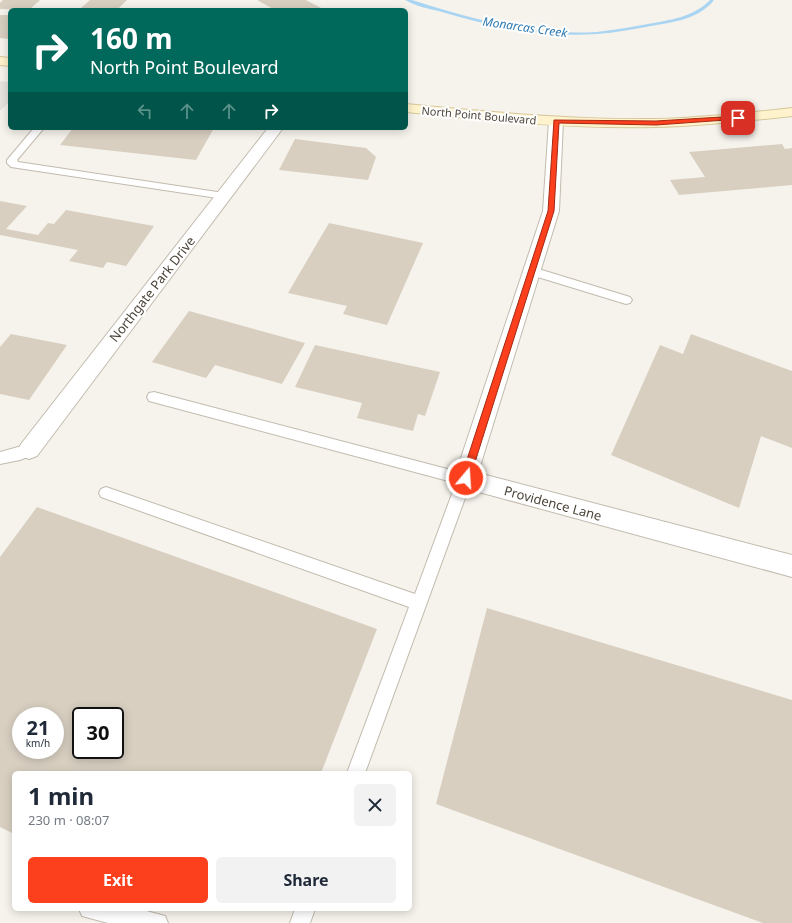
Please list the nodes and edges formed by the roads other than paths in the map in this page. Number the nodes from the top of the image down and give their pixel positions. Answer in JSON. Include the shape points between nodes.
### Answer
{"nodes":[{"id":1,"x":408,"y":108,"type":"edge"},
{"id":2,"x":792,"y":112,"type":"edge"},
{"id":3,"x":556,"y":121,"type":"junction"},
{"id":4,"x":37,"y":130,"type":"edge"},
{"id":5,"x":274,"y":130,"type":"edge"},
{"id":6,"x":224,"y":196,"type":"junction"},
{"id":7,"x":532,"y":271,"type":"junction"},
{"id":8,"x":626,"y":300,"type":"dead end"},
{"id":9,"x":154,"y":397,"type":"dead end"},
{"id":10,"x":28,"y":450,"type":"joint"},
{"id":11,"x":0,"y":458,"type":"edge"},
{"id":12,"x":465,"y":480,"type":"junction"},
{"id":13,"x":106,"y":493,"type":"dead end"},
{"id":14,"x":792,"y":566,"type":"edge"},
{"id":15,"x":419,"y":603,"type":"junction"},
{"id":16,"x":357,"y":771,"type":"edge"},
{"id":17,"x":99,"y":911,"type":"edge"},
{"id":18,"x":304,"y":911,"type":"edge"},
{"id":19,"x":158,"y":923,"type":"edge"},
{"id":20,"x":300,"y":923,"type":"edge"}],
"edges":[{"from":1,"to":3,"type":"main road","name":"North Point Boulevard"},
{"from":2,"to":3,"type":"main road","name":"North Point Boulevard","via":[[656,123]]},
{"from":3,"to":7,"type":"street","via":[[551,211]]},
{"from":4,"to":6,"type":"lane","via":[[12,163]]},
{"from":5,"to":6,"type":"street","name":"Northgate Park Drive"},
{"from":6,"to":10,"type":"street","name":"Northgate Park Drive"},
{"from":7,"to":8,"type":"lane"},
{"from":7,"to":12,"type":"street"},
{"from":9,"to":12,"type":"lane"},
{"from":10,"to":11,"type":"lane"},
{"from":12,"to":14,"type":"street","name":"Providence Lane"},
{"from":12,"to":15,"type":"lane"},
{"from":13,"to":15,"type":"lane"},
{"from":15,"to":16,"type":"lane"},
{"from":17,"to":19,"type":"lane"},
{"from":18,"to":20,"type":"lane"}]}
